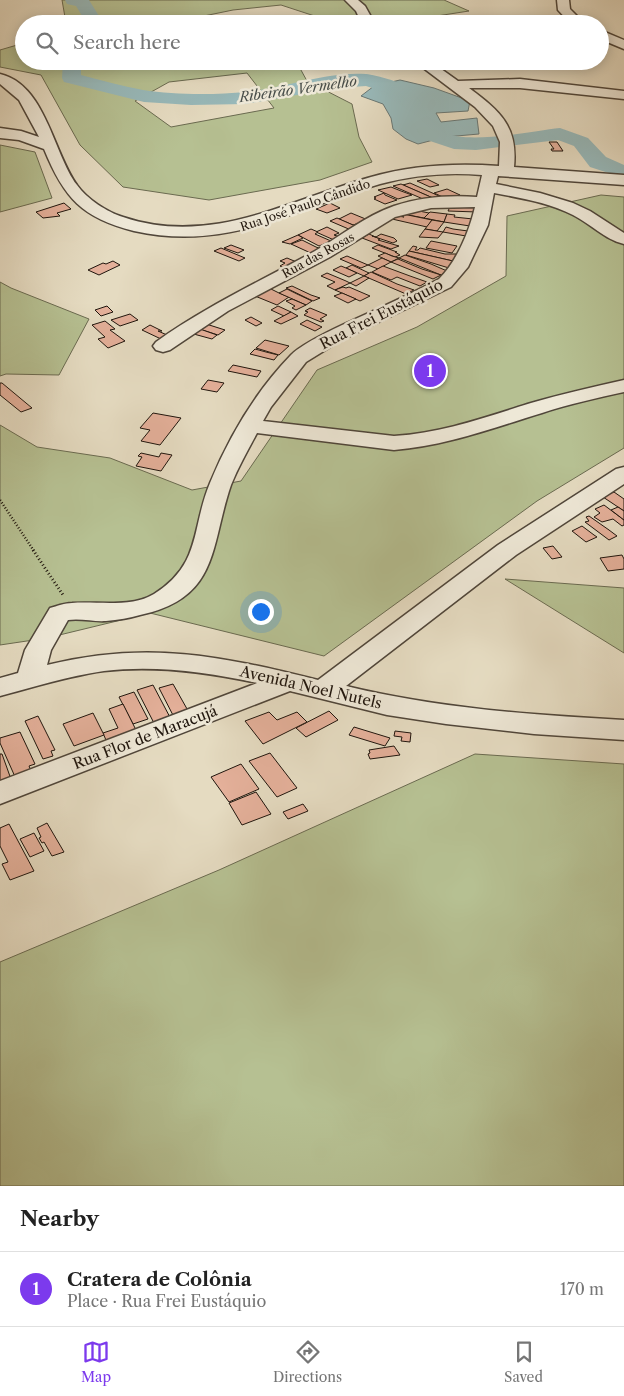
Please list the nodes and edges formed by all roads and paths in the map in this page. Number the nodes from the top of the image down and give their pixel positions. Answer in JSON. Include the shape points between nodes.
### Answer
{"nodes":[{"id":1,"x":351,"y":0,"type":"edge"},
{"id":2,"x":563,"y":0,"type":"edge"},
{"id":3,"x":364,"y":15,"type":"edge"},
{"id":4,"x":569,"y":15,"type":"edge"},
{"id":5,"x":609,"y":38,"type":"edge"},
{"id":6,"x":624,"y":45,"type":"edge"},
{"id":7,"x":434,"y":70,"type":"edge"},
{"id":8,"x":0,"y":78,"type":"edge"},
{"id":9,"x":456,"y":85,"type":"junction"},
{"id":10,"x":624,"y":96,"type":"edge"},
{"id":11,"x":0,"y":133,"type":"edge"},
{"id":12,"x":51,"y":146,"type":"junction"},
{"id":13,"x":624,"y":180,"type":"edge"},
{"id":14,"x":493,"y":183,"type":"junction"},
{"id":15,"x":624,"y":239,"type":"edge"},
{"id":16,"x":163,"y":346,"type":"dead end"},
{"id":17,"x":624,"y":386,"type":"edge"},
{"id":18,"x":251,"y":426,"type":"junction"},
{"id":19,"x":624,"y":474,"type":"edge"},
{"id":20,"x":0,"y":500,"type":"edge"},
{"id":21,"x":71,"y":611,"type":"junction"},
{"id":22,"x":29,"y":680,"type":"junction"},
{"id":23,"x":290,"y":681,"type":"junction"},
{"id":24,"x":0,"y":687,"type":"edge"},
{"id":25,"x":323,"y":690,"type":"junction"},
{"id":26,"x":624,"y":730,"type":"edge"},
{"id":27,"x":0,"y":793,"type":"edge"}],
"edges":[{"from":1,"to":3,"type":"street"},
{"from":2,"to":4,"type":"street","via":[[564,10]]},
{"from":5,"to":6,"type":"street"},
{"from":7,"to":9,"type":"street"},
{"from":8,"to":12,"type":"street","name":"Rua José Paulo Cândido","via":[[15,88],[31,106]]},
{"from":9,"to":10,"type":"street","via":[[521,82]]},
{"from":9,"to":14,"type":"street","name":"Rua Frei Eustáquio","via":[[495,118],[507,141]]},
{"from":11,"to":12,"type":"street"},
{"from":12,"to":14,"type":"street","name":"Rua José Paulo Cândido","via":[[69,185],[82,200],[104,215],[150,230],[184,234],[236,228],[404,175],[446,169]]},
{"from":13,"to":14,"type":"street","name":"Rua José Paulo Cândido"},
{"from":14,"to":15,"type":"street","via":[[580,212],[609,233]]},
{"from":14,"to":16,"type":"street","name":"Rua das Rosas","via":[[461,200],[429,202],[387,215],[323,254],[212,311]]},
{"from":14,"to":18,"type":"street","name":"Rua Frei Eustáquio","via":[[480,225],[450,278],[417,298],[333,337],[299,358],[261,405]]},
{"from":17,"to":18,"type":"street","via":[[417,442]]},
{"from":18,"to":21,"type":"street","name":"Rua Frei Eustáquio","via":[[220,485],[201,557],[193,573],[179,588],[161,601],[141,607],[106,613]]},
{"from":19,"to":25,"type":"street","via":[[507,550]]},
{"from":20,"to":21,"type":"path"},
{"from":21,"to":22,"type":"street","via":[[59,614],[54,622],[38,650]]},
{"from":22,"to":23,"type":"street","name":"Avenida Noel Nutels","via":[[91,664],[140,660],[206,664]]},
{"from":22,"to":24,"type":"street","name":"Avenida Noel Nutels"},
{"from":23,"to":25,"type":"street","name":"Avenida Noel Nutels"},
{"from":23,"to":27,"type":"street","name":"Rua Flor de Maracujá"},
{"from":25,"to":26,"type":"street","name":"Avenida Noel Nutels","via":[[467,717]]}]}
